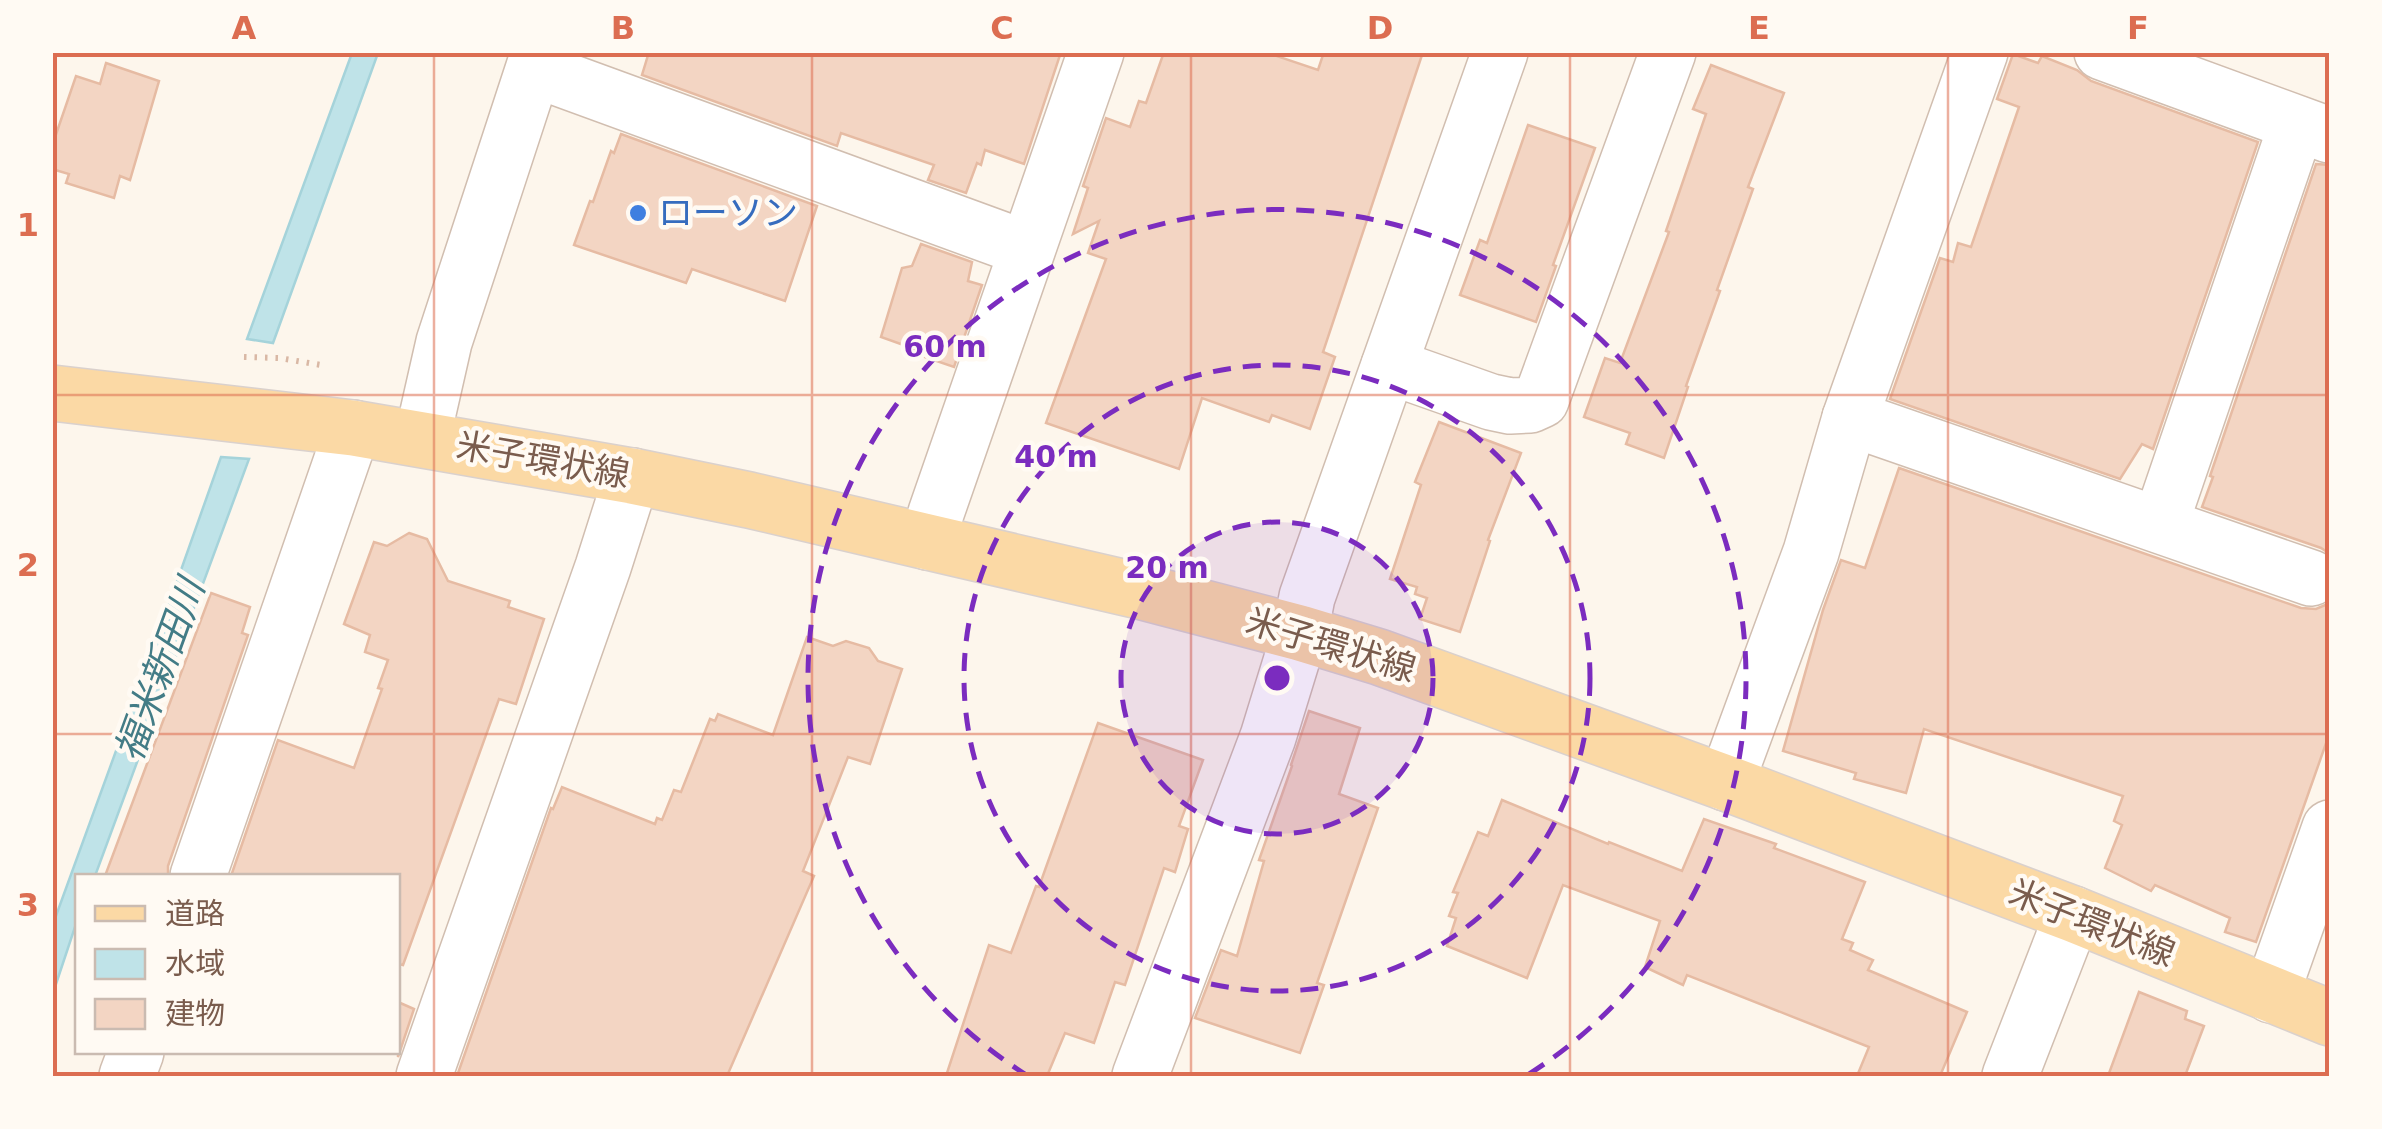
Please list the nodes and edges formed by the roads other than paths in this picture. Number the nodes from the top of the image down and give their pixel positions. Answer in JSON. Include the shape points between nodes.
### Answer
{"nodes":[{"id":1,"x":1096,"y":52,"type":"edge"},
{"id":2,"x":1500,"y":52,"type":"edge"},
{"id":3,"x":1668,"y":52,"type":"edge"},
{"id":4,"x":1980,"y":52,"type":"edge"},
{"id":5,"x":2102,"y":52,"type":"edge"},
{"id":6,"x":537,"y":61,"type":"edge"},
{"id":7,"x":2313,"y":129,"type":"edge"},
{"id":8,"x":1027,"y":249,"type":"junction"},
{"id":9,"x":1389,"y":366,"type":"junction"},
{"id":10,"x":52,"y":393,"type":"edge"},
{"id":11,"x":1850,"y":418,"type":"junction"},
{"id":12,"x":353,"y":428,"type":"junction"},
{"id":13,"x":422,"y":439,"type":"junction"},
{"id":14,"x":632,"y":476,"type":"junction"},
{"id":15,"x":2160,"y":525,"type":"junction"},
{"id":16,"x":928,"y":542,"type":"junction"},
{"id":17,"x":2311,"y":578,"type":"dead end"},
{"id":18,"x":1300,"y":632,"type":"junction"},
{"id":19,"x":1726,"y":783,"type":"junction"},
{"id":20,"x":2330,"y":828,"type":"edge"},
{"id":21,"x":199,"y":874,"type":"edge"},
{"id":22,"x":2074,"y":914,"type":"junction"},
{"id":23,"x":2271,"y":996,"type":"junction"},
{"id":24,"x":2330,"y":1018,"type":"edge"},
{"id":25,"x":424,"y":1076,"type":"edge"},
{"id":26,"x":1140,"y":1076,"type":"edge"},
{"id":27,"x":2010,"y":1076,"type":"edge"}],
"edges":[{"from":1,"to":8,"type":"street"},
{"from":2,"to":9,"type":"street"},
{"from":3,"to":9,"type":"street","via":[[1541,400],[1501,404]]},
{"from":4,"to":11,"type":"street"},
{"from":5,"to":7,"type":"street"},
{"from":6,"to":8,"type":"street"},
{"from":6,"to":13,"type":"street","via":[[444,342]]},
{"from":7,"to":15,"type":"street"},
{"from":8,"to":16,"type":"street"},
{"from":9,"to":18,"type":"street"},
{"from":10,"to":12,"type":"main road","name":"米子環状線"},
{"from":11,"to":15,"type":"street"},
{"from":11,"to":19,"type":"street","via":[[1812,552]]},
{"from":12,"to":13,"type":"main road","name":"米子環状線"},
{"from":12,"to":21,"type":"street"},
{"from":13,"to":14,"type":"main road","name":"米子環状線"},
{"from":14,"to":16,"type":"main road","name":"米子環状線"},
{"from":14,"to":25,"type":"street"},
{"from":15,"to":17,"type":"street"},
{"from":16,"to":18,"type":"main road","name":"米子環状線"},
{"from":18,"to":19,"type":"main road","name":"米子環状線"},
{"from":18,"to":26,"type":"street","via":[[1268,737]]},
{"from":19,"to":22,"type":"main road","name":"米子環状線"},
{"from":20,"to":23,"type":"street"},
{"from":22,"to":23,"type":"main road","name":"米子環状線"},
{"from":22,"to":27,"type":"street"},
{"from":23,"to":24,"type":"main road","name":"米子環状線"}]}
